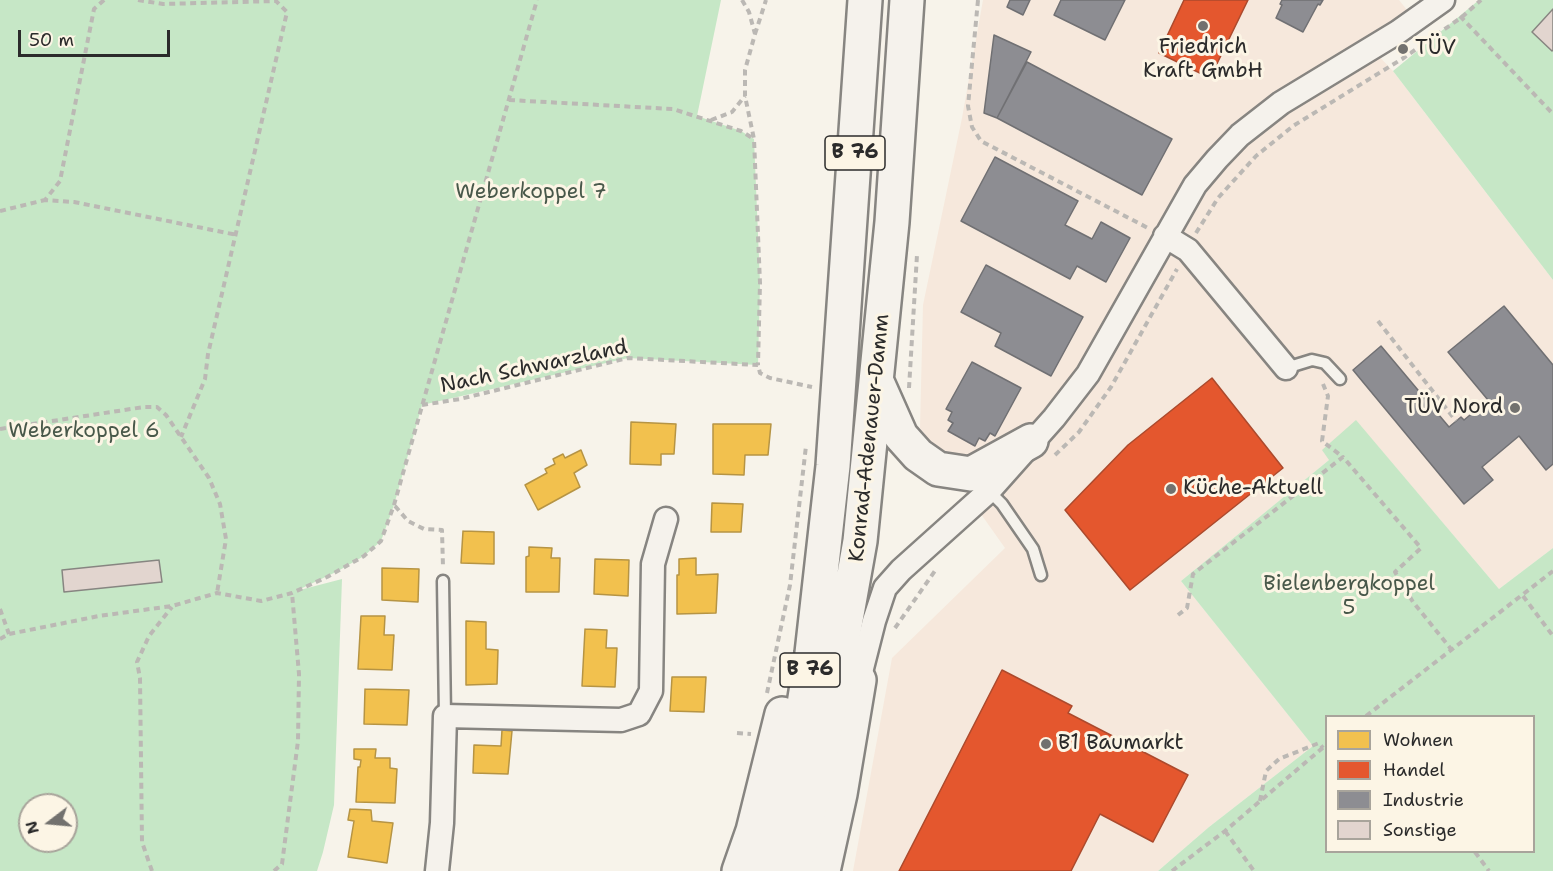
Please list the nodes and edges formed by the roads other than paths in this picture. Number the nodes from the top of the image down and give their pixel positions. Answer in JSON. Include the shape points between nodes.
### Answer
{"nodes":[{"id":1,"x":866,"y":0,"type":"edge"},
{"id":2,"x":907,"y":0,"type":"edge"},
{"id":3,"x":1443,"y":0,"type":"edge"},
{"id":4,"x":1165,"y":237,"type":"junction"},
{"id":5,"x":1286,"y":368,"type":"joint"},
{"id":6,"x":1340,"y":379,"type":"dead end"},
{"id":7,"x":877,"y":381,"type":"junction"},
{"id":8,"x":1042,"y":449,"type":"joint"},
{"id":9,"x":833,"y":466,"type":"junction"},
{"id":10,"x":980,"y":482,"type":"junction"},
{"id":11,"x":666,"y":519,"type":"dead end"},
{"id":12,"x":860,"y":541,"type":"junction"},
{"id":13,"x":1041,"y":575,"type":"dead end"},
{"id":14,"x":443,"y":581,"type":"road end"},
{"id":15,"x":859,"y":680,"type":"junction"},
{"id":16,"x":445,"y":716,"type":"junction"},
{"id":17,"x":436,"y":871,"type":"edge"},
{"id":18,"x":739,"y":871,"type":"edge"},
{"id":19,"x":766,"y":871,"type":"edge"},
{"id":20,"x":793,"y":871,"type":"edge"},
{"id":21,"x":824,"y":871,"type":"edge"}],
"edges":[{"from":1,"to":9,"type":"main road","name":"Konrad-Adenauer-Damm","number":"B 76"},
{"from":2,"to":7,"type":"main road","name":"Konrad-Adenauer-Damm","number":"B 76"},
{"from":3,"to":4,"type":"street","via":[[1281,103],[1240,135],[1195,185]]},
{"from":4,"to":5,"type":"street","via":[[1188,250]]},
{"from":4,"to":8,"type":"street","via":[[1088,374],[1054,418]]},
{"from":5,"to":6,"type":"lane","via":[[1318,361]]},
{"from":7,"to":10,"type":"main road","via":[[901,436],[918,455],[938,469]]},
{"from":7,"to":12,"type":"main road","name":"Konrad-Adenauer-Damm","number":"B 76"},
{"from":8,"to":10,"type":"main road"},
{"from":9,"to":18,"type":"main road","number":"B 76","via":[[812,530],[796,650],[774,751]]},
{"from":9,"to":19,"type":"main road","name":"Konrad-Adenauer-Damm","number":"B 76","via":[[812,653],[794,769]]},
{"from":10,"to":13,"type":"lane","via":[[1002,504],[1033,549]]},
{"from":10,"to":15,"type":"street","via":[[885,588]]},
{"from":11,"to":16,"type":"street","via":[[653,564],[651,691],[639,714],[621,720]]},
{"from":12,"to":15,"type":"main road","number":"B 76"},
{"from":12,"to":20,"type":"main road","name":"Konrad-Adenauer-Damm","number":"B 76","via":[[807,821]]},
{"from":14,"to":16,"type":"lane"},
{"from":15,"to":21,"type":"main road"},
{"from":16,"to":17,"type":"street","via":[[442,823]]}]}
